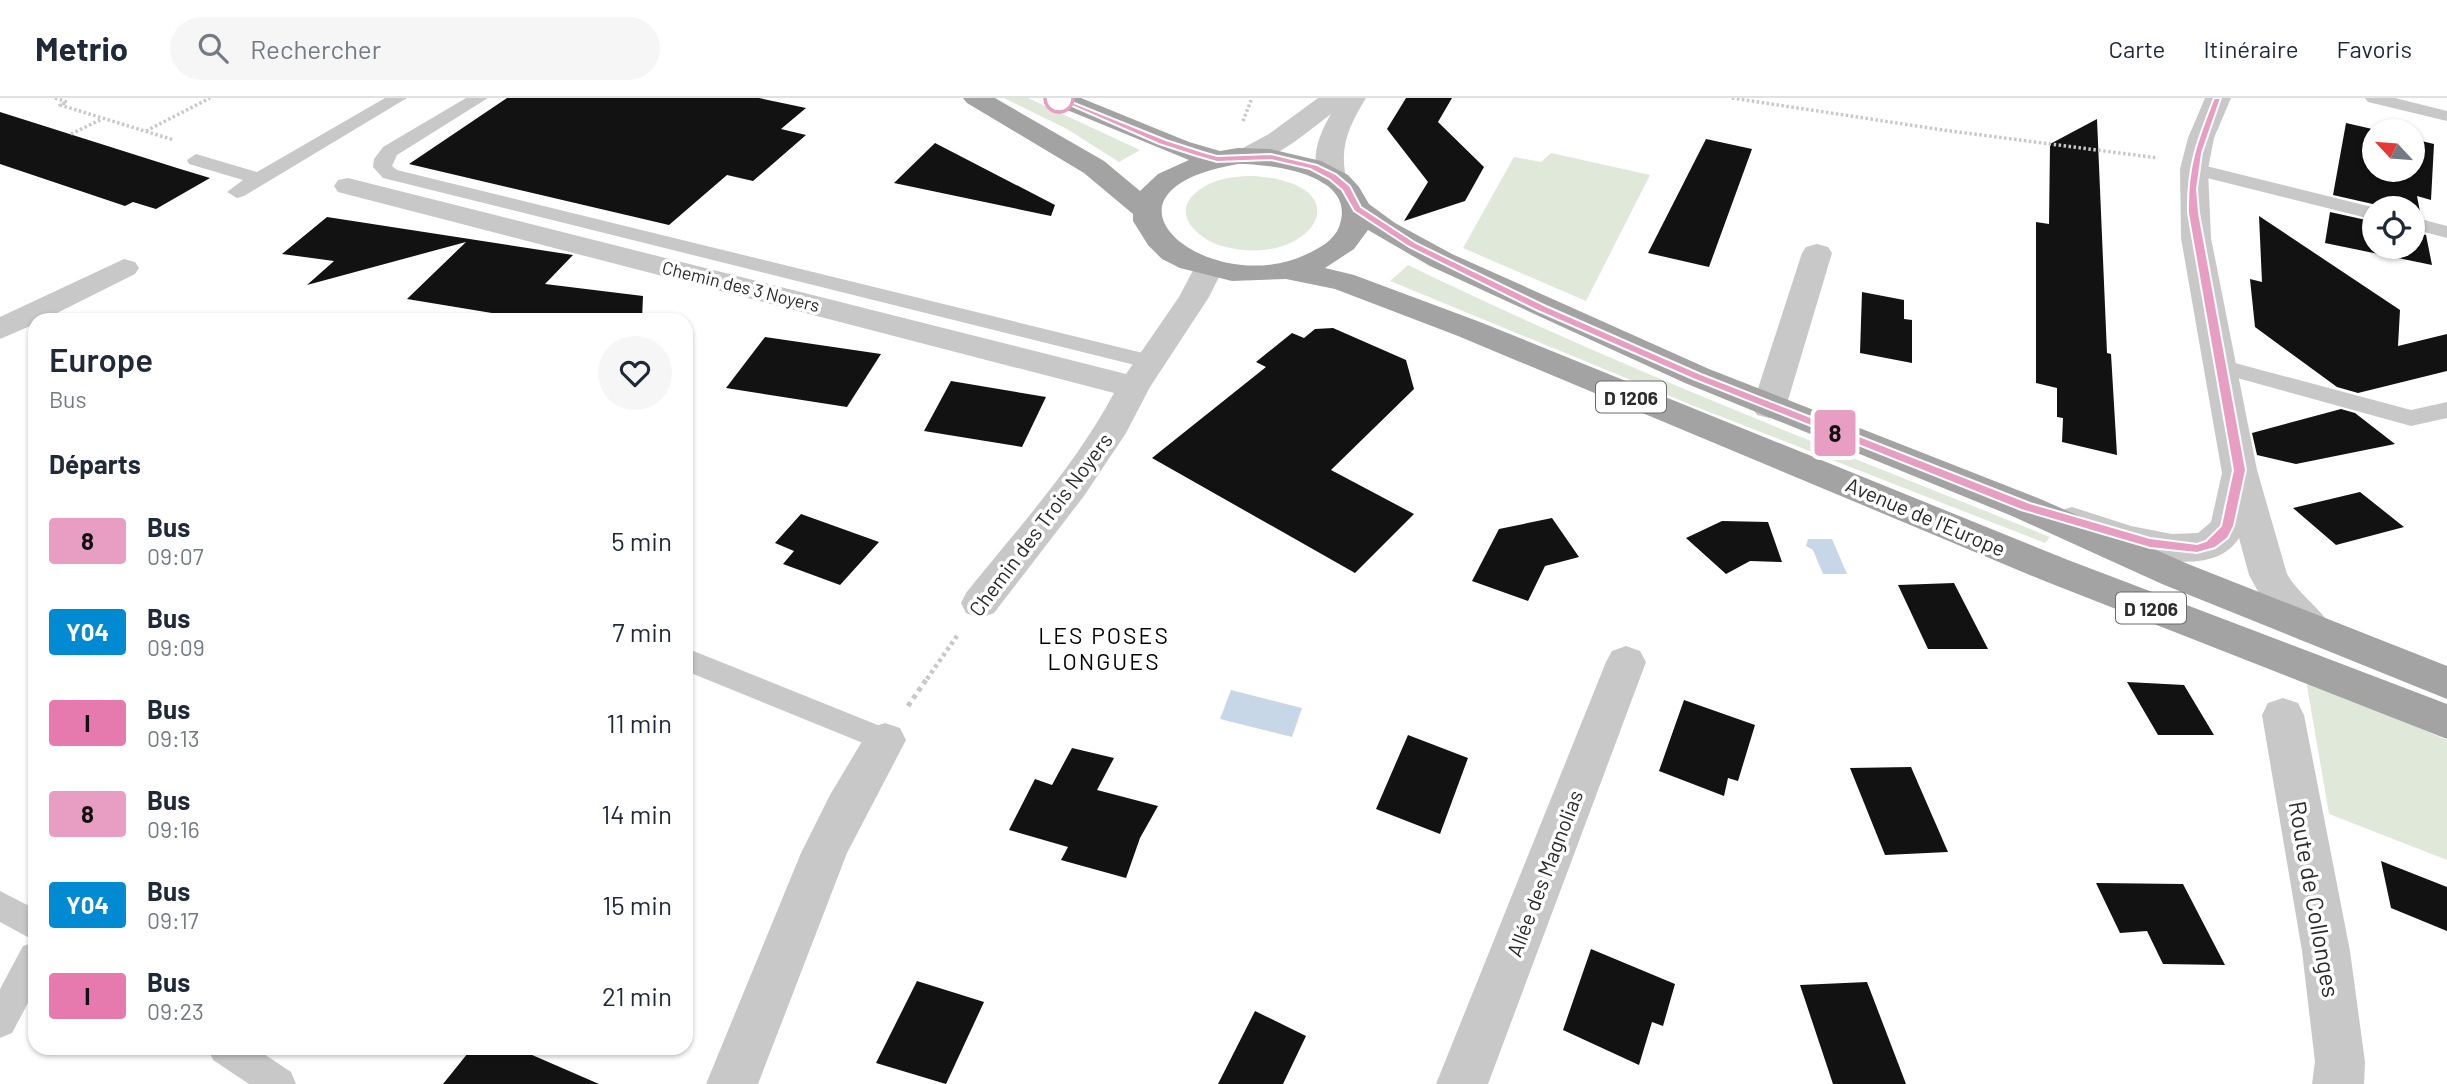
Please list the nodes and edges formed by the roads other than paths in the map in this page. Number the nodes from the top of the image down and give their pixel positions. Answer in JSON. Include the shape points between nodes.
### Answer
{"nodes":[{"id":1,"x":398,"y":98,"type":"edge"},
{"id":2,"x":478,"y":98,"type":"edge"},
{"id":3,"x":976,"y":98,"type":"edge"},
{"id":4,"x":1059,"y":98,"type":"edge"},
{"id":5,"x":1335,"y":98,"type":"edge"},
{"id":6,"x":1353,"y":98,"type":"edge"},
{"id":7,"x":2218,"y":98,"type":"edge"},
{"id":8,"x":2374,"y":98,"type":"edge"},
{"id":9,"x":2412,"y":98,"type":"edge"},
{"id":10,"x":2447,"y":106,"type":"edge"},
{"id":11,"x":2447,"y":116,"type":"edge"},
{"id":12,"x":1249,"y":156,"type":"junction"},
{"id":13,"x":1217,"y":159,"type":"junction"},
{"id":14,"x":196,"y":160,"type":"dead end"},
{"id":15,"x":2194,"y":166,"type":"junction"},
{"id":16,"x":1332,"y":177,"type":"junction"},
{"id":17,"x":259,"y":180,"type":"junction"},
{"id":18,"x":348,"y":186,"type":"dead end"},
{"id":19,"x":237,"y":192,"type":"dead end"},
{"id":20,"x":1357,"y":209,"type":"junction"},
{"id":21,"x":1147,"y":211,"type":"junction"},
{"id":22,"x":2362,"y":211,"type":"edge"},
{"id":23,"x":2425,"y":226,"type":"edge"},
{"id":24,"x":2447,"y":232,"type":"edge"},
{"id":25,"x":1817,"y":253,"type":"dead end"},
{"id":26,"x":1209,"y":267,"type":"junction"},
{"id":27,"x":124,"y":268,"type":"dead end"},
{"id":28,"x":1287,"y":270,"type":"junction"},
{"id":29,"x":33,"y":313,"type":"edge"},
{"id":30,"x":28,"y":315,"type":"edge"},
{"id":31,"x":0,"y":329,"type":"edge"},
{"id":32,"x":2220,"y":366,"type":"junction"},
{"id":33,"x":1143,"y":375,"type":"junction"},
{"id":34,"x":1769,"y":407,"type":"junction"},
{"id":35,"x":2447,"y":410,"type":"edge"},
{"id":36,"x":2239,"y":470,"type":"junction"},
{"id":37,"x":2025,"y":506,"type":"junction"},
{"id":38,"x":980,"y":603,"type":"road end"},
{"id":39,"x":2312,"y":628,"type":"junction"},
{"id":40,"x":693,"y":662,"type":"edge"},
{"id":41,"x":1626,"y":662,"type":"dead end"},
{"id":42,"x":2447,"y":683,"type":"edge"},
{"id":43,"x":2283,"y":715,"type":"dead end"},
{"id":44,"x":2447,"y":722,"type":"edge"},
{"id":45,"x":885,"y":740,"type":"joint"},
{"id":46,"x":0,"y":905,"type":"edge"},
{"id":47,"x":28,"y":922,"type":"edge"},
{"id":48,"x":28,"y":970,"type":"edge"},
{"id":49,"x":0,"y":1022,"type":"edge"},
{"id":50,"x":236,"y":1055,"type":"edge"},
{"id":51,"x":279,"y":1084,"type":"edge"},
{"id":52,"x":732,"y":1084,"type":"edge"},
{"id":53,"x":1462,"y":1084,"type":"edge"},
{"id":54,"x":2338,"y":1084,"type":"edge"}],
"edges":[{"from":1,"to":17,"type":"lane"},
{"from":2,"to":33,"type":"lane","via":[[390,151],[382,167],[390,174]]},
{"from":3,"to":21,"type":"main road","via":[[1094,167]]},
{"from":4,"to":13,"type":"main road","via":[[1171,145]]},
{"from":5,"to":12,"type":"street"},
{"from":6,"to":16,"type":"street","via":[[1329,144]]},
{"from":7,"to":15,"type":"street"},
{"from":8,"to":11,"type":"lane"},
{"from":9,"to":10,"type":"lane"},
{"from":12,"to":13,"type":"main road"},
{"from":12,"to":16,"type":"main road","via":[[1292,160]]},
{"from":13,"to":21,"type":"main road","via":[[1168,179],[1153,194]]},
{"from":14,"to":17,"type":"lane"},
{"from":15,"to":22,"type":"lane"},
{"from":15,"to":32,"type":"street","via":[[2196,238]]},
{"from":16,"to":20,"type":"main road","via":[[1346,188]]},
{"from":17,"to":19,"type":"lane"},
{"from":18,"to":33,"type":"street","name":"Chemin des 3 Noyers"},
{"from":20,"to":28,"type":"main road","via":[[1357,224],[1342,246],[1313,263]]},
{"from":20,"to":34,"type":"main road","name":"Avenue de l'Europe","number":"D 1206","via":[[1412,245],[1476,278]]},
{"from":21,"to":26,"type":"main road","via":[[1153,233],[1166,247]]},
{"from":23,"to":24,"type":"lane"},
{"from":25,"to":34,"type":"street"},
{"from":26,"to":28,"type":"main road","via":[[1240,272]]},
{"from":26,"to":33,"type":"street","name":"Chemin des Trois Noyers"},
{"from":27,"to":29,"type":"street"},
{"from":28,"to":44,"type":"main road","name":"Avenue de l'Europe","number":"D 1206","via":[[1343,281],[1469,329],[2055,570]]},
{"from":30,"to":31,"type":"street"},
{"from":32,"to":35,"type":"lane","via":[[2411,418]]},
{"from":32,"to":36,"type":"street"},
{"from":33,"to":38,"type":"street","name":"Chemin des Trois Noyers","via":[[1071,487]]},
{"from":34,"to":37,"type":"main road","name":"Avenue de l'Europe","number":"D 1206"},
{"from":36,"to":37,"type":"street","via":[[2228,526],[2210,545],[2197,549],[2157,545]]},
{"from":36,"to":39,"type":"street","via":[[2273,585]]},
{"from":37,"to":39,"type":"main road","name":"Avenue de l'Europe","number":"D 1206","via":[[2124,552]]},
{"from":39,"to":42,"type":"main road","name":"Avenue de l'Europe","number":"D 1206"},
{"from":40,"to":45,"type":"lane"},
{"from":41,"to":53,"type":"street","name":"Allée des Magnolias"},
{"from":43,"to":54,"type":"street","name":"Route de Collonges","via":[[2326,951],[2340,1062]]},
{"from":45,"to":52,"type":"street","via":[[824,853]]},
{"from":46,"to":47,"type":"lane"},
{"from":48,"to":49,"type":"lane"},
{"from":50,"to":51,"type":"lane"}]}
